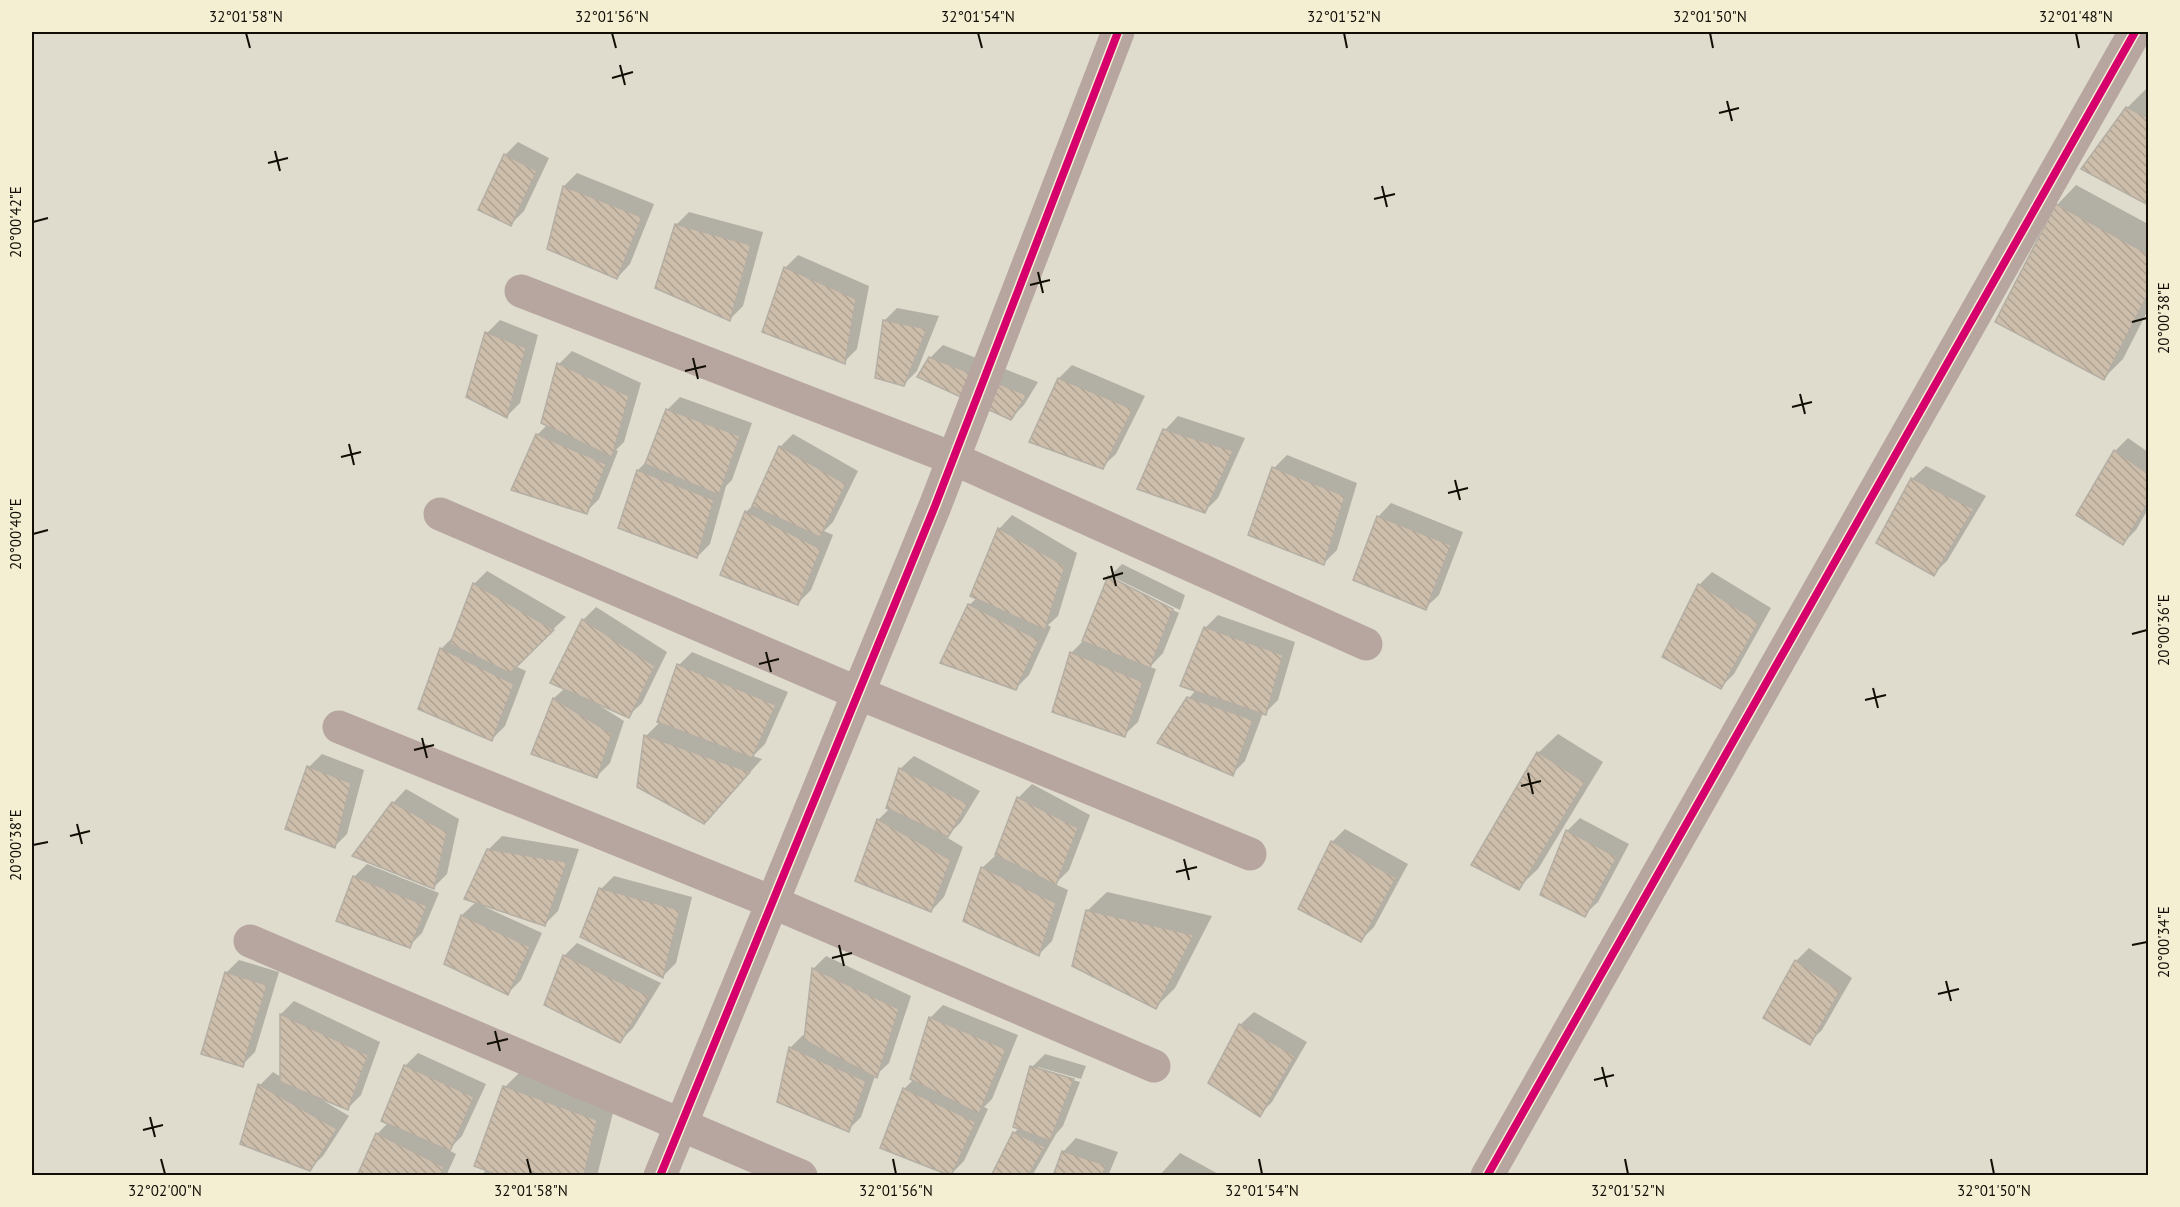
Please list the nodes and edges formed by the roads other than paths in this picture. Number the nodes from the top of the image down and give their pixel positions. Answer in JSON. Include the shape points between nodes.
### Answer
{"nodes":[{"id":1,"x":1118,"y":32,"type":"edge"},
{"id":2,"x":2135,"y":32,"type":"edge"},
{"id":3,"x":521,"y":291,"type":"dead end"},
{"id":4,"x":952,"y":458,"type":"junction"},
{"id":5,"x":440,"y":514,"type":"dead end"},
{"id":6,"x":1366,"y":644,"type":"dead end"},
{"id":7,"x":858,"y":693,"type":"junction"},
{"id":8,"x":339,"y":727,"type":"dead end"},
{"id":9,"x":1250,"y":854,"type":"dead end"},
{"id":10,"x":772,"y":902,"type":"junction"},
{"id":11,"x":250,"y":941,"type":"dead end"},
{"id":12,"x":1154,"y":1065,"type":"dead end"},
{"id":13,"x":681,"y":1124,"type":"junction"},
{"id":14,"x":660,"y":1176,"type":"edge"},
{"id":15,"x":801,"y":1176,"type":"edge"},
{"id":16,"x":1487,"y":1176,"type":"edge"}],
"edges":[{"from":1,"to":4,"type":"street"},
{"from":2,"to":16,"type":"street"},
{"from":3,"to":4,"type":"street"},
{"from":4,"to":6,"type":"street"},
{"from":4,"to":7,"type":"street"},
{"from":5,"to":7,"type":"street"},
{"from":7,"to":9,"type":"street"},
{"from":7,"to":10,"type":"street"},
{"from":8,"to":10,"type":"street"},
{"from":10,"to":12,"type":"street"},
{"from":10,"to":13,"type":"street"},
{"from":11,"to":13,"type":"street"},
{"from":13,"to":14,"type":"street"},
{"from":13,"to":15,"type":"street"}]}
